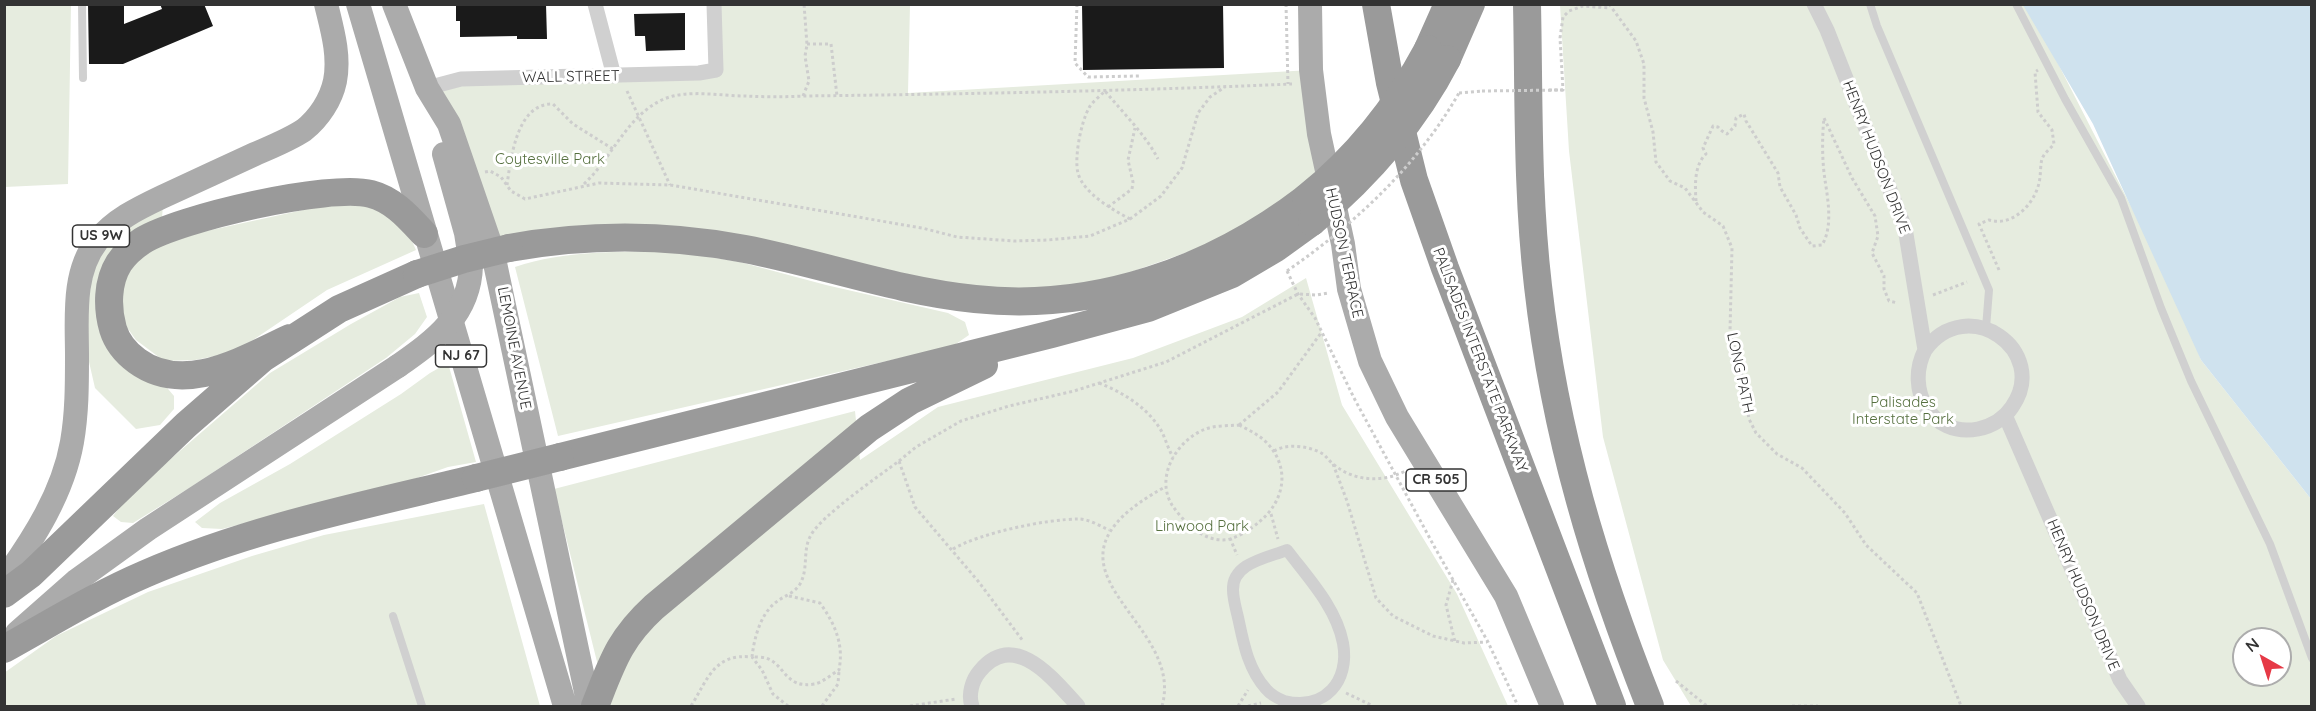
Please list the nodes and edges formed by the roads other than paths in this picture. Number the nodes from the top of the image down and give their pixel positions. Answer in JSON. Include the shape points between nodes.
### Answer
{"nodes":[{"id":1,"x":82,"y":4,"type":"edge"},
{"id":2,"x":326,"y":4,"type":"edge"},
{"id":3,"x":358,"y":4,"type":"edge"},
{"id":4,"x":394,"y":4,"type":"edge"},
{"id":5,"x":595,"y":4,"type":"edge"},
{"id":6,"x":714,"y":4,"type":"edge"},
{"id":7,"x":1310,"y":4,"type":"edge"},
{"id":8,"x":1376,"y":4,"type":"edge"},
{"id":9,"x":1448,"y":4,"type":"edge"},
{"id":10,"x":1471,"y":4,"type":"edge"},
{"id":11,"x":1527,"y":4,"type":"edge"},
{"id":12,"x":1814,"y":4,"type":"edge"},
{"id":13,"x":1870,"y":4,"type":"edge"},
{"id":14,"x":2016,"y":4,"type":"edge"},
{"id":15,"x":1438,"y":54,"type":"junction"},
{"id":16,"x":617,"y":76,"type":"junction"},
{"id":17,"x":83,"y":78,"type":"dead end"},
{"id":18,"x":427,"y":88,"type":"junction"},
{"id":19,"x":1309,"y":210,"type":"junction"},
{"id":20,"x":424,"y":234,"type":"junction"},
{"id":21,"x":1986,"y":328,"type":"junction"},
{"id":22,"x":1052,"y":334,"type":"junction"},
{"id":23,"x":290,"y":338,"type":"junction"},
{"id":24,"x":1925,"y":350,"type":"junction"},
{"id":25,"x":2005,"y":415,"type":"junction"},
{"id":26,"x":1242,"y":568,"type":"joint"},
{"id":27,"x":4,"y":580,"type":"edge"},
{"id":28,"x":4,"y":594,"type":"edge"},
{"id":29,"x":393,"y":616,"type":"dead end"},
{"id":30,"x":4,"y":647,"type":"edge"},
{"id":31,"x":2312,"y":658,"type":"edge"},
{"id":32,"x":971,"y":704,"type":"edge"},
{"id":33,"x":422,"y":706,"type":"edge"},
{"id":34,"x":565,"y":706,"type":"edge"},
{"id":35,"x":589,"y":706,"type":"edge"},
{"id":36,"x":595,"y":706,"type":"edge"},
{"id":37,"x":1078,"y":706,"type":"edge"},
{"id":38,"x":1552,"y":706,"type":"edge"},
{"id":39,"x":1612,"y":706,"type":"edge"},
{"id":40,"x":1650,"y":706,"type":"edge"},
{"id":41,"x":2138,"y":706,"type":"edge"}],
"edges":[{"from":1,"to":17,"type":"lane"},
{"from":2,"to":27,"type":"main road","number":"US 9W","via":[[336,69],[329,99],[312,122],[285,141],[129,213],[103,234],[90,253],[77,296],[77,399],[69,458],[46,515]]},
{"from":3,"to":20,"type":"main road","number":"NJ 67"},
{"from":4,"to":18,"type":"main road","name":"LEMOINE AVENUE"},
{"from":5,"to":16,"type":"street"},
{"from":6,"to":16,"type":"street","name":"WALL STREET","via":[[716,70]]},
{"from":7,"to":38,"type":"main road","name":"HUDSON TERRACE","number":"CR 505","via":[[1319,134],[1349,289],[1377,378],[1506,596]]},
{"from":8,"to":39,"type":"highway","name":"PALISADES INTERSTATE PARKWAY","via":[[1395,105],[1418,190]]},
{"from":9,"to":15,"type":"highway"},
{"from":10,"to":15,"type":"highway"},
{"from":11,"to":40,"type":"highway","via":[[1531,204],[1547,353],[1584,522]]},
{"from":12,"to":24,"type":"street","name":"HENRY HUDSON DRIVE","via":[[1905,228]]},
{"from":13,"to":21,"type":"lane","via":[[1989,290]]},
{"from":14,"to":31,"type":"lane","via":[[2121,198],[2191,381],[2270,544]]},
{"from":15,"to":19,"type":"highway","bridge":true,"via":[[1334,175]]},
{"from":16,"to":18,"type":"street","name":"WALL STREET","via":[[461,79]]},
{"from":18,"to":30,"type":"main road","bridge":true,"via":[[471,265],[467,291],[455,318],[437,338],[398,366],[98,564]]},
{"from":18,"to":35,"type":"main road","name":"LEMOINE AVENUE","via":[[448,124],[497,266]]},
{"from":19,"to":22,"type":"highway","via":[[1258,259],[1203,287],[1148,308]]},
{"from":19,"to":23,"type":"highway","bridge":true,"via":[[1191,267],[1114,291],[1036,301],[936,294],[744,249],[688,241],[596,238],[509,248],[417,274],[357,300]]},
{"from":20,"to":23,"type":"highway","via":[[399,208],[380,196],[326,192],[244,208],[169,229],[134,247],[113,275],[109,310],[114,334],[133,358],[152,369],[184,376],[208,372]]},
{"from":20,"to":34,"type":"main road","number":"NJ 67"},
{"from":21,"to":24,"type":"street","via":[[1971,325],[1950,329]]},
{"from":21,"to":25,"type":"street","via":[[2007,342],[2020,369],[2017,398]]},
{"from":22,"to":30,"type":"highway","bridge":true,"via":[[287,525],[198,553],[116,588]]},
{"from":22,"to":36,"type":"highway","via":[[933,388],[869,428],[640,620],[615,654]]},
{"from":23,"to":28,"type":"highway","via":[[219,395],[31,574]]},
{"from":24,"to":25,"type":"street","name":"HENRY HUDSON DRIVE","via":[[1917,385],[1922,402],[1938,420],[1971,430],[1986,427]]},
{"from":25,"to":41,"type":"street","name":"HENRY HUDSON DRIVE","via":[[2120,680]]},
{"from":26,"to":26,"type":"street","via":[[1234,579],[1233,591],[1254,673],[1276,698],[1294,706],[1328,698],[1337,688],[1342,671],[1343,645],[1332,612],[1287,550]]},
{"from":29,"to":33,"type":"lane"},
{"from":32,"to":37,"type":"street","via":[[971,690],[982,668],[1005,655],[1018,655],[1037,666]]}]}
